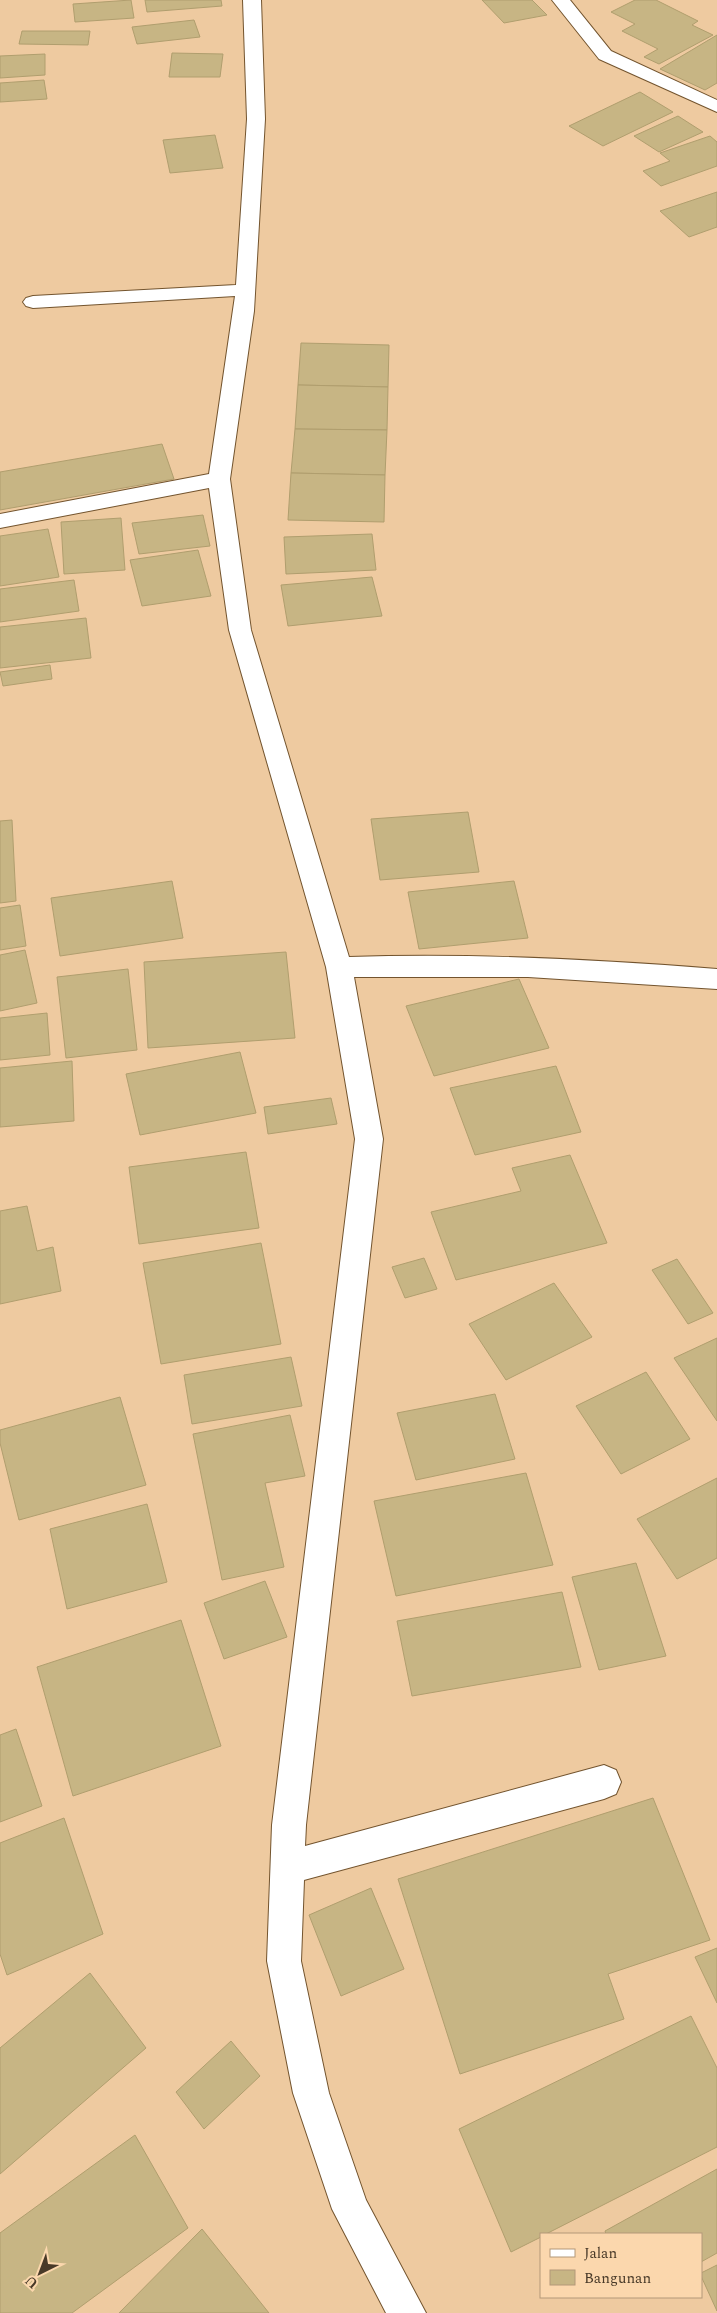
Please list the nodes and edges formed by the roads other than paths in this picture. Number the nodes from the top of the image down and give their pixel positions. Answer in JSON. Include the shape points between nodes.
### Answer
{"nodes":[{"id":1,"x":252,"y":0,"type":"edge"},
{"id":2,"x":561,"y":0,"type":"edge"},
{"id":3,"x":717,"y":107,"type":"edge"},
{"id":4,"x":245,"y":290,"type":"junction"},
{"id":5,"x":33,"y":302,"type":"dead end"},
{"id":6,"x":219,"y":479,"type":"junction"},
{"id":7,"x":0,"y":521,"type":"edge"},
{"id":8,"x":338,"y":967,"type":"junction"},
{"id":9,"x":717,"y":979,"type":"edge"},
{"id":10,"x":604,"y":1782,"type":"dead end"},
{"id":11,"x":287,"y":1868,"type":"junction"},
{"id":12,"x":407,"y":2313,"type":"edge"}],
"edges":[{"from":1,"to":4,"type":"street","via":[[256,119]]},
{"from":2,"to":3,"type":"street","via":[[605,55]]},
{"from":4,"to":5,"type":"street"},
{"from":4,"to":6,"type":"street"},
{"from":6,"to":7,"type":"street"},
{"from":6,"to":8,"type":"street","via":[[240,630]]},
{"from":8,"to":9,"type":"street","via":[[421,964],[584,969]]},
{"from":8,"to":11,"type":"street","via":[[369,1139],[289,1825]]},
{"from":10,"to":11,"type":"street"},
{"from":11,"to":12,"type":"street","via":[[284,1961],[311,2093],[350,2209]]}]}
